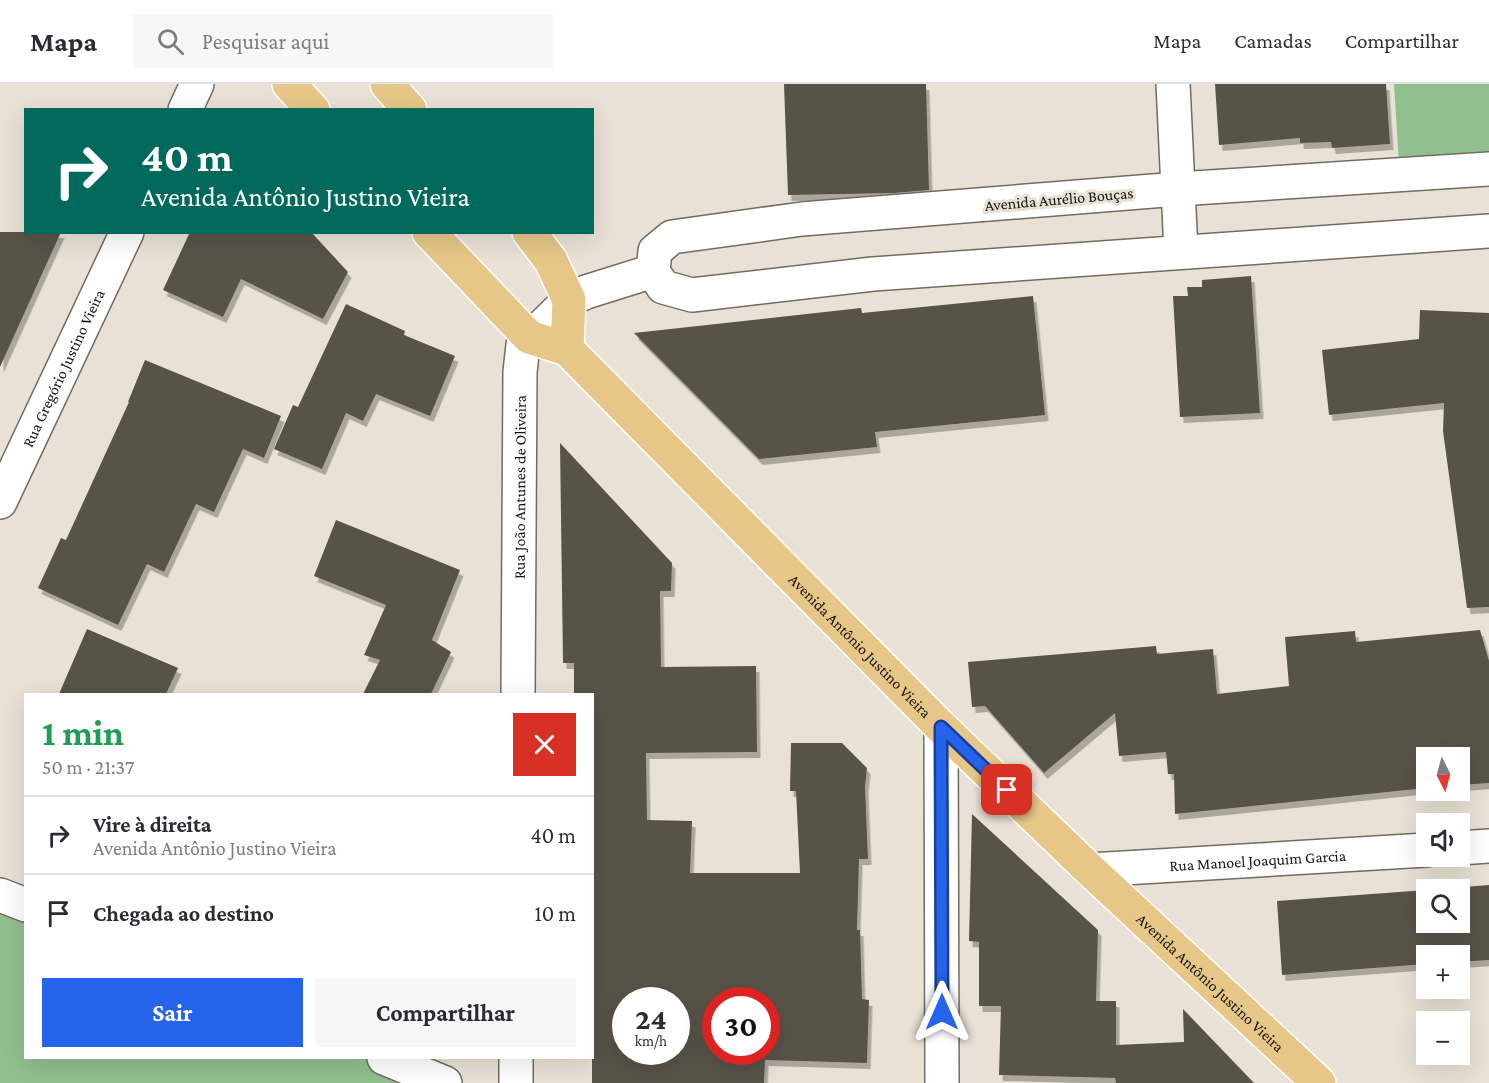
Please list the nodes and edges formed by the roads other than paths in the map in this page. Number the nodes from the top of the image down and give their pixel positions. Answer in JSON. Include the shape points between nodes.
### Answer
{"nodes":[{"id":1,"x":197,"y":84,"type":"edge"},
{"id":2,"x":289,"y":84,"type":"edge"},
{"id":3,"x":387,"y":84,"type":"edge"},
{"id":4,"x":1173,"y":84,"type":"edge"},
{"id":5,"x":186,"y":108,"type":"edge"},
{"id":6,"x":311,"y":108,"type":"edge"},
{"id":7,"x":408,"y":108,"type":"edge"},
{"id":8,"x":1489,"y":169,"type":"edge"},
{"id":9,"x":1178,"y":189,"type":"junction"},
{"id":10,"x":1489,"y":231,"type":"edge"},
{"id":11,"x":126,"y":234,"type":"edge"},
{"id":12,"x":431,"y":234,"type":"edge"},
{"id":13,"x":531,"y":234,"type":"edge"},
{"id":14,"x":1182,"y":251,"type":"junction"},
{"id":15,"x":653,"y":272,"type":"junction"},
{"id":16,"x":569,"y":300,"type":"junction"},
{"id":17,"x":529,"y":337,"type":"junction"},
{"id":18,"x":567,"y":349,"type":"junction"},
{"id":19,"x":0,"y":502,"type":"edge"},
{"id":20,"x":518,"y":693,"type":"edge"},
{"id":21,"x":941,"y":727,"type":"junction"},
{"id":22,"x":1489,"y":846,"type":"edge"},
{"id":23,"x":1470,"y":847,"type":"edge"},
{"id":24,"x":1416,"y":851,"type":"edge"},
{"id":25,"x":1090,"y":870,"type":"junction"},
{"id":26,"x":0,"y":895,"type":"edge"},
{"id":27,"x":24,"y":905,"type":"edge"},
{"id":28,"x":386,"y":1059,"type":"edge"},
{"id":29,"x":516,"y":1059,"type":"edge"},
{"id":30,"x":444,"y":1083,"type":"edge"},
{"id":31,"x":516,"y":1083,"type":"edge"},
{"id":32,"x":942,"y":1083,"type":"edge"},
{"id":33,"x":1319,"y":1083,"type":"edge"}],
"edges":[{"from":1,"to":5,"type":"street"},
{"from":2,"to":6,"type":"main road"},
{"from":3,"to":7,"type":"main road"},
{"from":4,"to":9,"type":"street"},
{"from":8,"to":9,"type":"street","name":"Avenida Aurélio Bouças"},
{"from":9,"to":14,"type":"street"},
{"from":9,"to":15,"type":"street","name":"Avenida Aurélio Bouças","via":[[802,219],[672,237],[655,251]]},
{"from":10,"to":14,"type":"street"},
{"from":11,"to":19,"type":"street","name":"Rua Gregório Justino Vieira"},
{"from":12,"to":17,"type":"main road","name":"Avenida Antônio Justino Vieira"},
{"from":13,"to":16,"type":"main road","via":[[551,261]]},
{"from":14,"to":15,"type":"street","via":[[873,274],[692,295],[663,287]]},
{"from":15,"to":16,"type":"street"},
{"from":16,"to":17,"type":"street"},
{"from":16,"to":18,"type":"main road"},
{"from":17,"to":18,"type":"main road","name":"Avenida Antônio Justino Vieira"},
{"from":17,"to":20,"type":"street","name":"Rua João Antunes de Oliveira","via":[[523,345],[520,372]]},
{"from":18,"to":21,"type":"main road","name":"Avenida Antônio Justino Vieira"},
{"from":21,"to":25,"type":"main road","name":"Avenida Antônio Justino Vieira"},
{"from":21,"to":32,"type":"street"},
{"from":22,"to":23,"type":"street"},
{"from":24,"to":25,"type":"street","name":"Rua Manoel Joaquim Garcia"},
{"from":25,"to":33,"type":"main road","name":"Avenida Antônio Justino Vieira"},
{"from":26,"to":27,"type":"street"},
{"from":28,"to":30,"type":"street"},
{"from":29,"to":31,"type":"street"}]}
